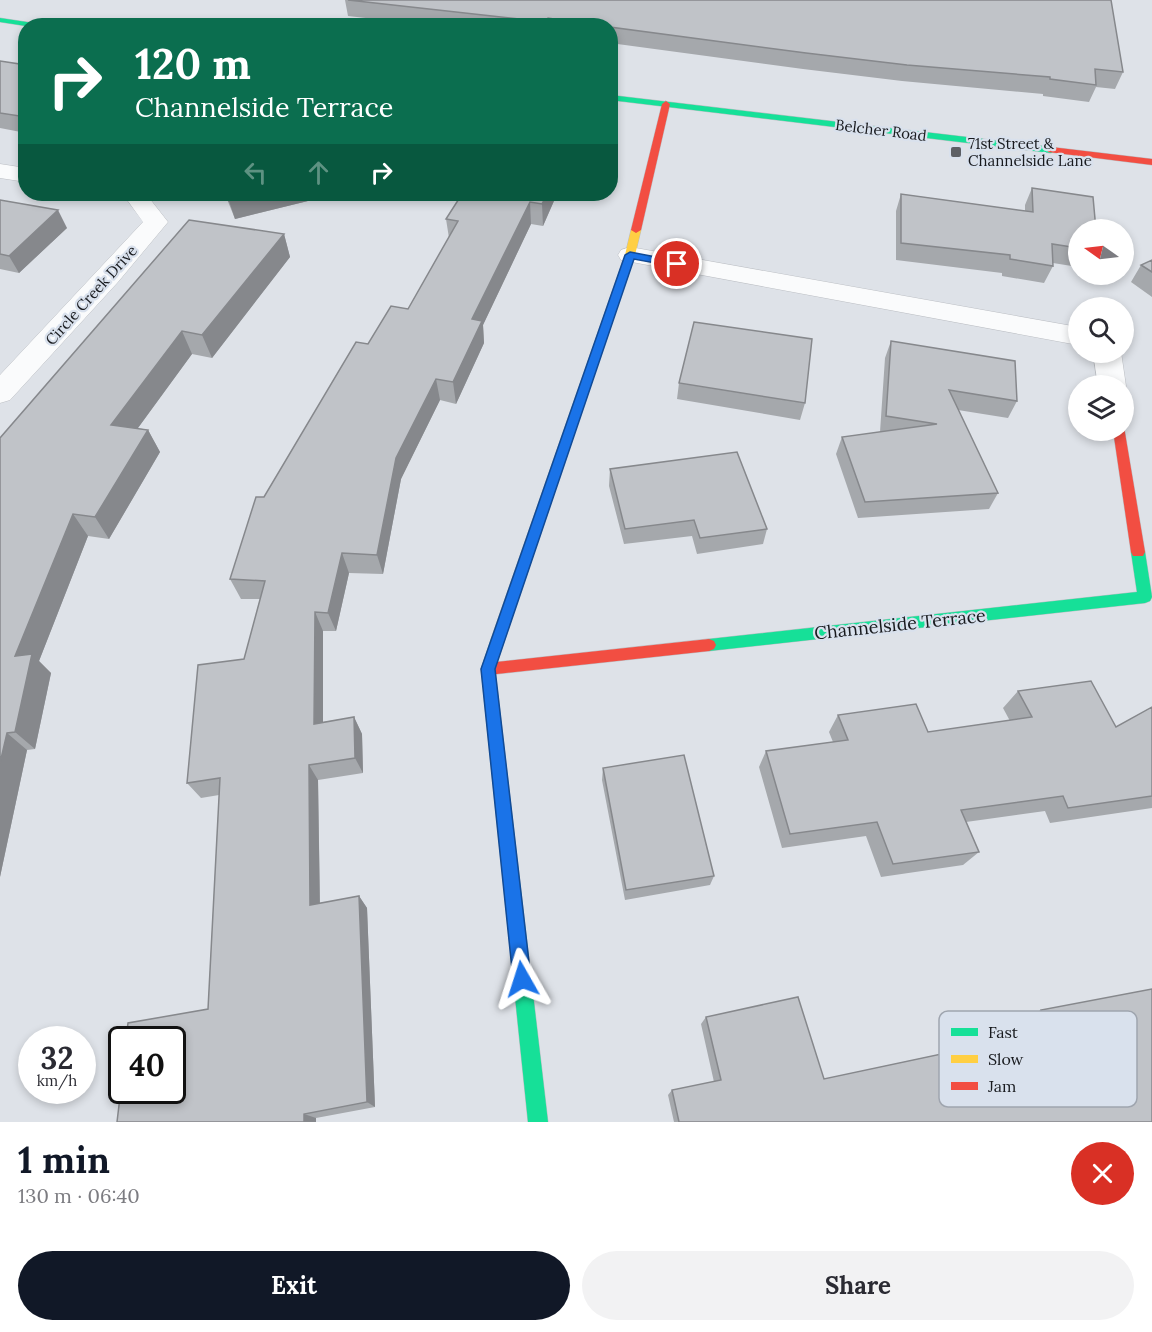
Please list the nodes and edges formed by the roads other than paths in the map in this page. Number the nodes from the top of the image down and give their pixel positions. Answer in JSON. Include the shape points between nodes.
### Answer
{"nodes":[{"id":1,"x":0,"y":20,"type":"edge"},
{"id":2,"x":18,"y":23,"type":"edge"},
{"id":3,"x":618,"y":98,"type":"edge"},
{"id":4,"x":666,"y":104,"type":"junction"},
{"id":5,"x":1152,"y":162,"type":"edge"},
{"id":6,"x":0,"y":171,"type":"edge"},
{"id":7,"x":18,"y":174,"type":"edge"},
{"id":8,"x":140,"y":201,"type":"edge"},
{"id":9,"x":630,"y":255,"type":"junction"},
{"id":10,"x":1068,"y":334,"type":"edge"},
{"id":11,"x":0,"y":393,"type":"edge"},
{"id":12,"x":1121,"y":441,"type":"edge"},
{"id":13,"x":488,"y":669,"type":"junction"},
{"id":14,"x":538,"y":1122,"type":"edge"}],
"edges":[{"from":1,"to":2,"type":"street"},
{"from":3,"to":4,"type":"street","name":"Belcher Road"},
{"from":4,"to":5,"type":"street","name":"Belcher Road"},
{"from":4,"to":9,"type":"street"},
{"from":6,"to":7,"type":"street"},
{"from":8,"to":11,"type":"street","name":"Circle Creek Drive","via":[[156,222]]},
{"from":9,"to":10,"type":"street"},
{"from":9,"to":13,"type":"street"},
{"from":12,"to":13,"type":"street","name":"Channelside Terrace","via":[[1145,597]]},
{"from":13,"to":14,"type":"street"}]}
